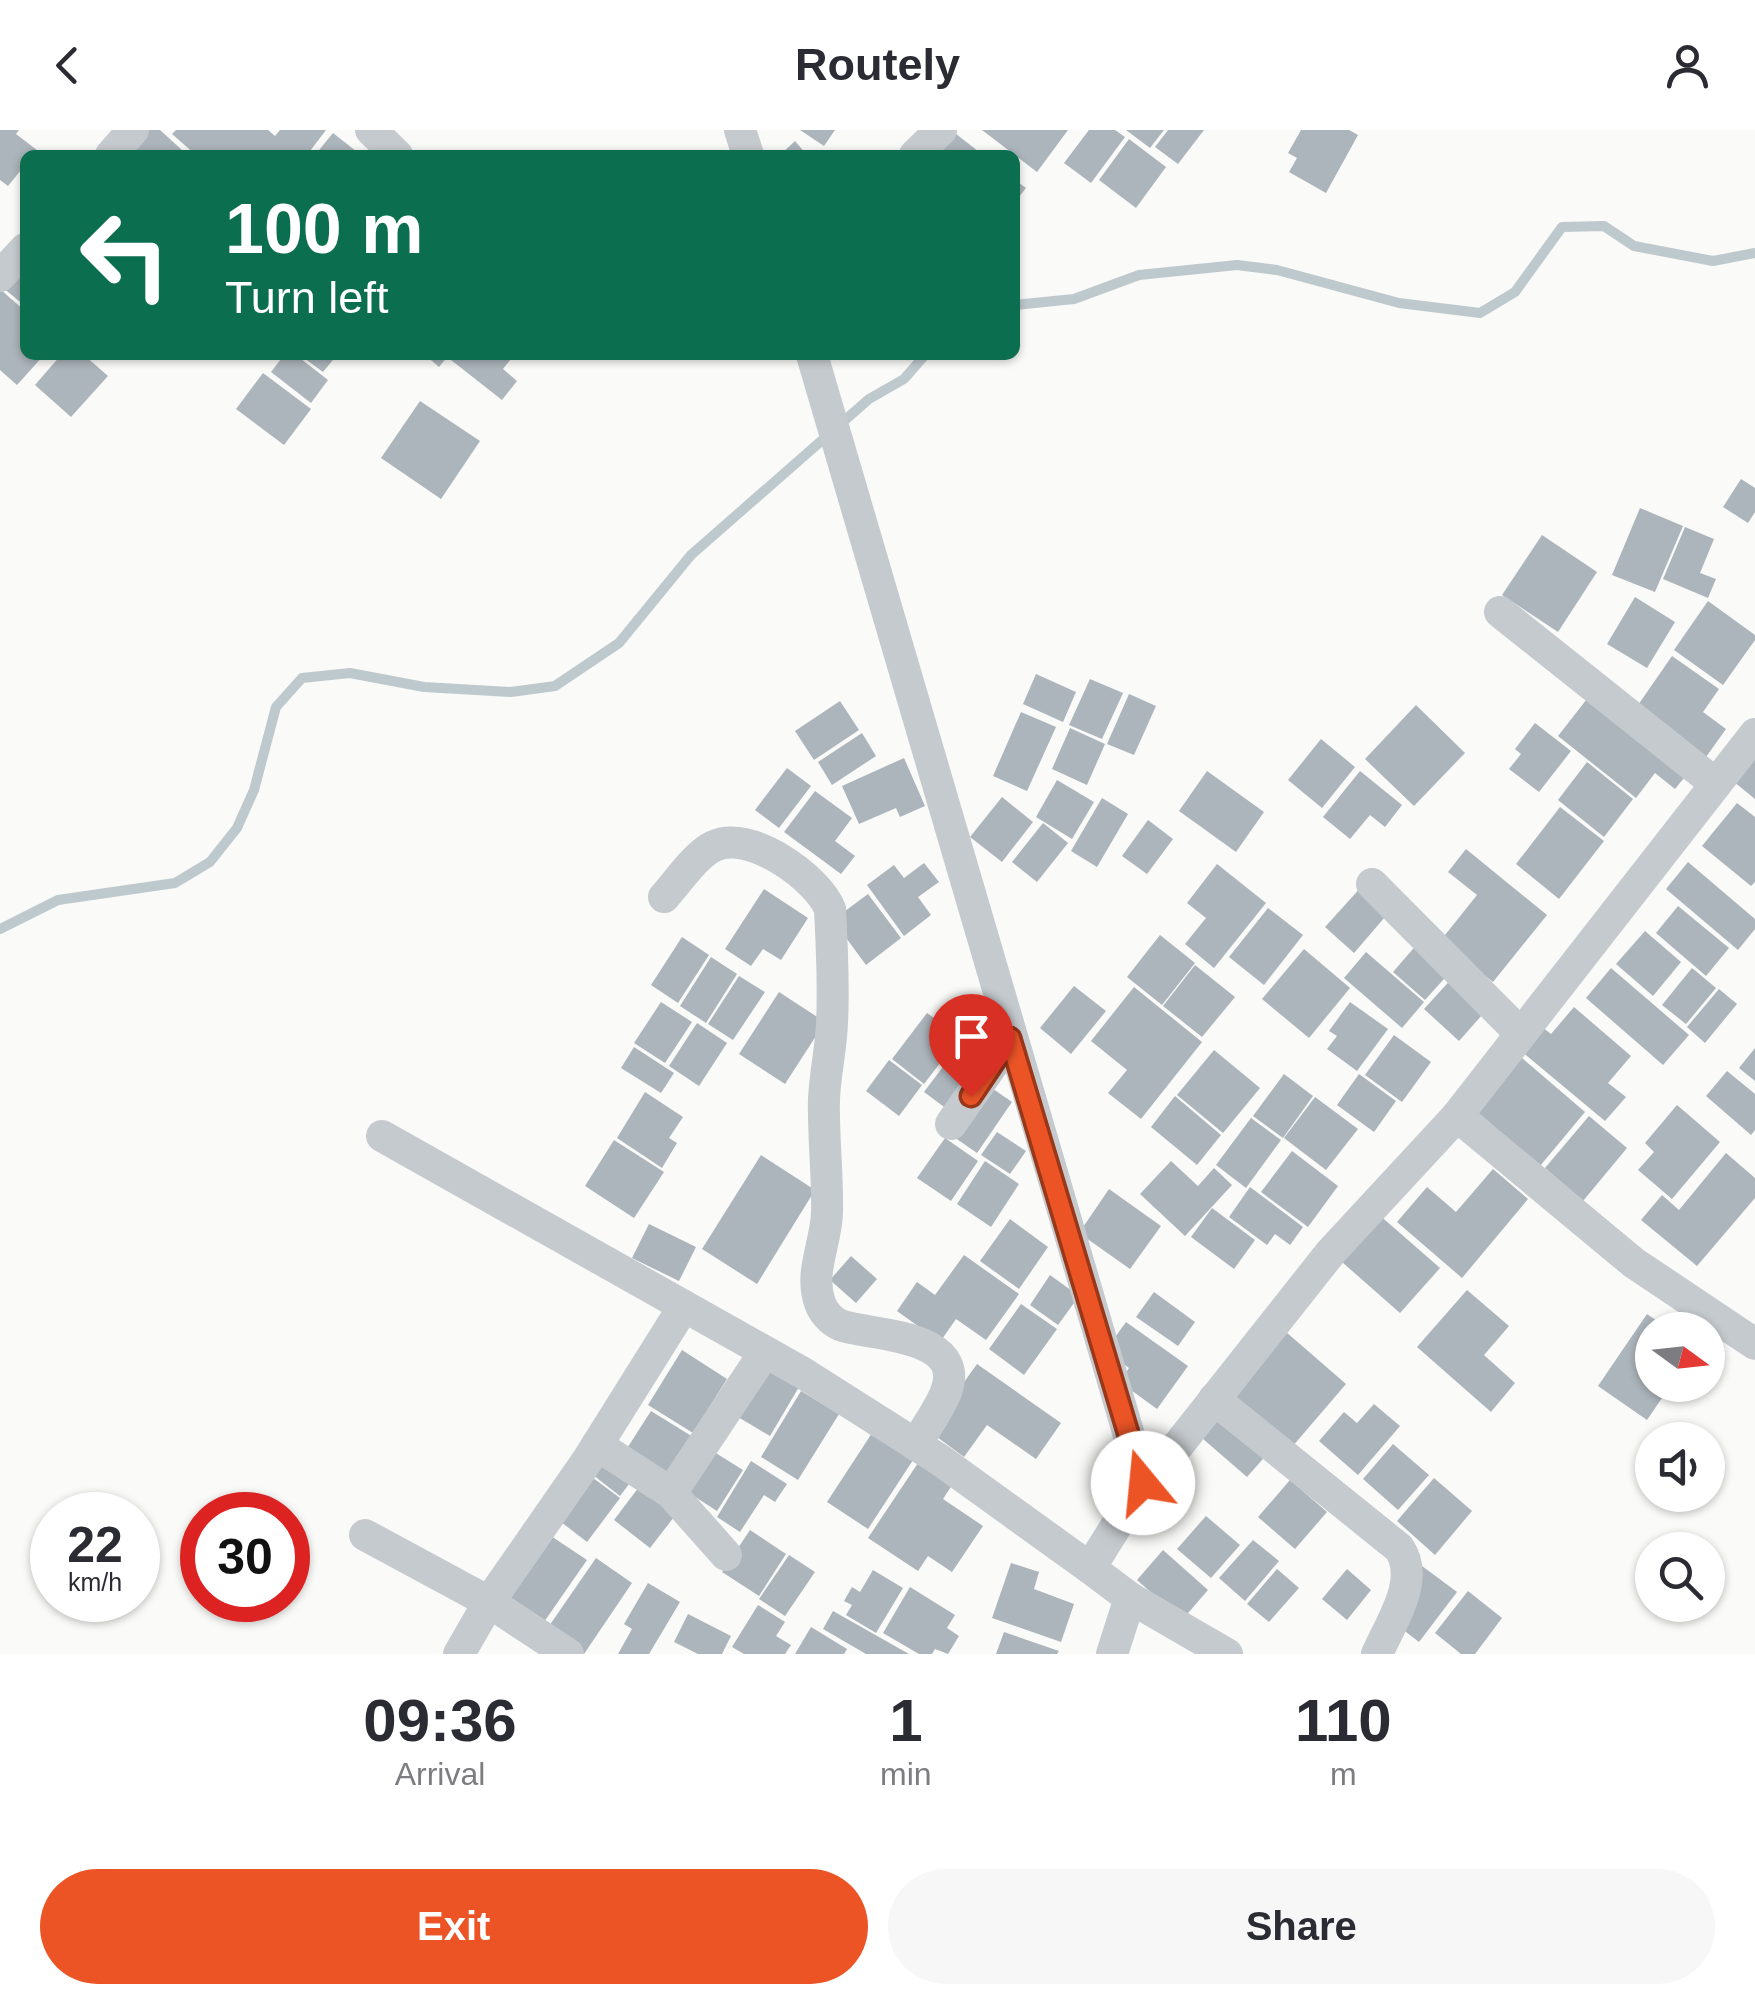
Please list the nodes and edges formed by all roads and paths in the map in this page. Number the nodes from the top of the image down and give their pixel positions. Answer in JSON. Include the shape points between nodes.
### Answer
{"nodes":[{"id":1,"x":133,"y":130,"type":"edge"},
{"id":2,"x":371,"y":130,"type":"edge"},
{"id":3,"x":941,"y":130,"type":"edge"},
{"id":4,"x":115,"y":150,"type":"edge"},
{"id":5,"x":392,"y":150,"type":"edge"},
{"id":6,"x":920,"y":150,"type":"edge"},
{"id":7,"x":20,"y":254,"type":"edge"},
{"id":8,"x":0,"y":276,"type":"edge"},
{"id":9,"x":813,"y":360,"type":"edge"},
{"id":10,"x":1500,"y":612,"type":"dead end"},
{"id":11,"x":1755,"y":734,"type":"edge"},
{"id":12,"x":1716,"y":784,"type":"junction"},
{"id":13,"x":1372,"y":884,"type":"dead end"},
{"id":14,"x":664,"y":897,"type":"dead end"},
{"id":15,"x":1521,"y":1034,"type":"junction"},
{"id":16,"x":1010,"y":1038,"type":"junction"},
{"id":17,"x":1458,"y":1116,"type":"junction"},
{"id":18,"x":951,"y":1124,"type":"dead end"},
{"id":19,"x":382,"y":1136,"type":"dead end"},
{"id":20,"x":684,"y":1306,"type":"junction"},
{"id":21,"x":1755,"y":1344,"type":"edge"},
{"id":22,"x":765,"y":1352,"type":"junction"},
{"id":23,"x":1214,"y":1399,"type":"junction"},
{"id":24,"x":916,"y":1445,"type":"junction"},
{"id":25,"x":597,"y":1446,"type":"junction"},
{"id":26,"x":1143,"y":1483,"type":"junction"},
{"id":27,"x":671,"y":1493,"type":"junction"},
{"id":28,"x":365,"y":1536,"type":"dead end"},
{"id":29,"x":726,"y":1556,"type":"dead end"},
{"id":30,"x":1090,"y":1568,"type":"junction"},
{"id":31,"x":1130,"y":1598,"type":"junction"},
{"id":32,"x":490,"y":1602,"type":"junction"},
{"id":33,"x":1163,"y":1617,"type":"junction"},
{"id":34,"x":459,"y":1654,"type":"edge"},
{"id":35,"x":568,"y":1654,"type":"edge"},
{"id":36,"x":1112,"y":1654,"type":"edge"},
{"id":37,"x":1173,"y":1654,"type":"edge"},
{"id":38,"x":1227,"y":1654,"type":"edge"},
{"id":39,"x":1376,"y":1654,"type":"edge"}],
"edges":[{"from":1,"to":4,"type":"street"},
{"from":2,"to":5,"type":"street"},
{"from":3,"to":6,"type":"street"},
{"from":7,"to":8,"type":"street"},
{"from":9,"to":16,"type":"street"},
{"from":10,"to":12,"type":"street"},
{"from":11,"to":12,"type":"street"},
{"from":12,"to":15,"type":"street"},
{"from":13,"to":15,"type":"street"},
{"from":14,"to":24,"type":"street","via":[[710,848],[725,843],[800,870],[823,892],[830,909],[832,1025],[818,1298],[840,1325],[926,1344],[942,1359],[947,1390]]},
{"from":15,"to":17,"type":"street"},
{"from":16,"to":18,"type":"street"},
{"from":16,"to":26,"type":"street"},
{"from":17,"to":21,"type":"street","via":[[1634,1263]]},
{"from":17,"to":23,"type":"street","via":[[1331,1252]]},
{"from":19,"to":20,"type":"street"},
{"from":20,"to":22,"type":"street"},
{"from":20,"to":25,"type":"street"},
{"from":22,"to":24,"type":"street"},
{"from":22,"to":27,"type":"street"},
{"from":23,"to":26,"type":"street"},
{"from":23,"to":39,"type":"street","via":[[1408,1560],[1409,1577]]},
{"from":24,"to":30,"type":"street"},
{"from":25,"to":27,"type":"street"},
{"from":25,"to":32,"type":"street"},
{"from":26,"to":30,"type":"street"},
{"from":27,"to":29,"type":"street"},
{"from":28,"to":32,"type":"street"},
{"from":30,"to":31,"type":"street"},
{"from":31,"to":33,"type":"street"},
{"from":31,"to":36,"type":"street"},
{"from":32,"to":34,"type":"street"},
{"from":32,"to":35,"type":"street"},
{"from":33,"to":37,"type":"street"},
{"from":33,"to":38,"type":"street"}]}
